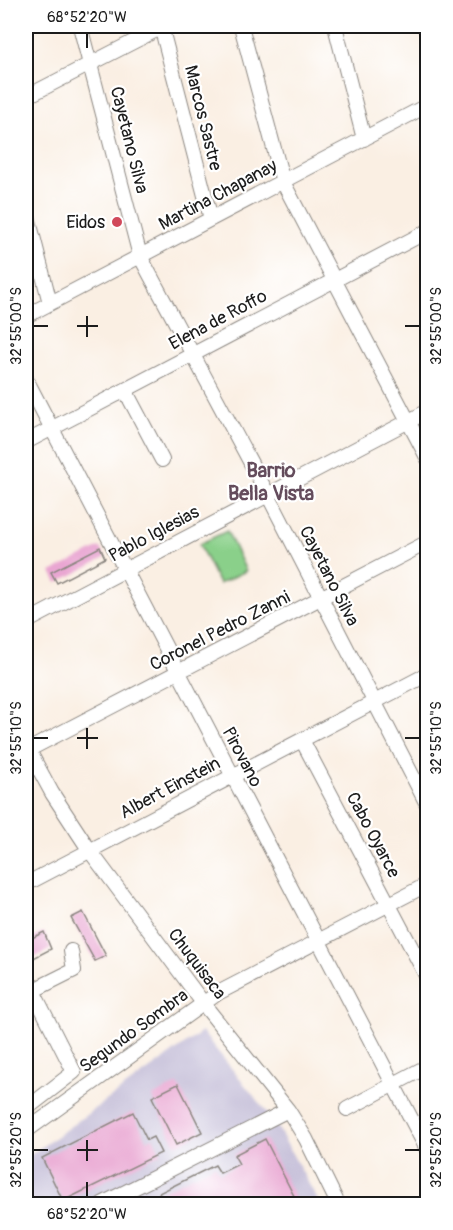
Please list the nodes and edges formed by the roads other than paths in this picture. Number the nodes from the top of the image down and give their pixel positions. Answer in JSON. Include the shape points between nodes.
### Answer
{"nodes":[{"id":1,"x":80,"y":26,"type":"edge"},
{"id":2,"x":162,"y":26,"type":"edge"},
{"id":3,"x":241,"y":26,"type":"edge"},
{"id":4,"x":335,"y":26,"type":"edge"},
{"id":5,"x":426,"y":26,"type":"edge"},
{"id":6,"x":428,"y":31,"type":"edge"},
{"id":7,"x":90,"y":63,"type":"junction"},
{"id":8,"x":26,"y":97,"type":"edge"},
{"id":9,"x":428,"y":105,"type":"edge"},
{"id":10,"x":364,"y":139,"type":"junction"},
{"id":11,"x":283,"y":182,"type":"junction"},
{"id":12,"x":26,"y":208,"type":"edge"},
{"id":13,"x":211,"y":219,"type":"junction"},
{"id":14,"x":428,"y":231,"type":"edge"},
{"id":15,"x":140,"y":256,"type":"junction"},
{"id":16,"x":334,"y":280,"type":"junction"},
{"id":17,"x":50,"y":303,"type":"junction"},
{"id":18,"x":26,"y":316,"type":"edge"},
{"id":19,"x":193,"y":354,"type":"junction"},
{"id":20,"x":26,"y":380,"type":"edge"},
{"id":21,"x":125,"y":390,"type":"junction"},
{"id":22,"x":428,"y":411,"type":"edge"},
{"id":23,"x":408,"y":421,"type":"junction"},
{"id":24,"x":51,"y":428,"type":"junction"},
{"id":25,"x":26,"y":442,"type":"edge"},
{"id":26,"x":428,"y":459,"type":"edge"},
{"id":27,"x":162,"y":460,"type":"dead end"},
{"id":28,"x":268,"y":495,"type":"junction"},
{"id":29,"x":428,"y":542,"type":"edge"},
{"id":30,"x":124,"y":569,"type":"junction"},
{"id":31,"x":321,"y":599,"type":"junction"},
{"id":32,"x":26,"y":622,"type":"edge"},
{"id":33,"x":177,"y":672,"type":"junction"},
{"id":34,"x":428,"y":674,"type":"edge"},
{"id":35,"x":373,"y":702,"type":"junction"},
{"id":36,"x":302,"y":740,"type":"junction"},
{"id":37,"x":27,"y":747,"type":"edge"},
{"id":38,"x":232,"y":776,"type":"junction"},
{"id":39,"x":428,"y":806,"type":"edge"},
{"id":40,"x":90,"y":850,"type":"junction"},
{"id":41,"x":26,"y":884,"type":"edge"},
{"id":42,"x":428,"y":884,"type":"edge"},
{"id":43,"x":389,"y":904,"type":"junction"},
{"id":44,"x":318,"y":941,"type":"junction"},
{"id":45,"x":71,"y":951,"type":"dead end"},
{"id":46,"x":428,"y":979,"type":"edge"},
{"id":47,"x":29,"y":992,"type":"edge"},
{"id":48,"x":203,"y":1002,"type":"junction"},
{"id":49,"x":428,"y":1066,"type":"edge"},
{"id":50,"x":393,"y":1084,"type":"junction"},
{"id":51,"x":26,"y":1109,"type":"edge"},
{"id":52,"x":347,"y":1109,"type":"dead end"},
{"id":53,"x":288,"y":1110,"type":"junction"},
{"id":54,"x":26,"y":1131,"type":"edge"},
{"id":55,"x":428,"y":1151,"type":"edge"},
{"id":56,"x":102,"y":1204,"type":"edge"},
{"id":57,"x":338,"y":1204,"type":"edge"}],
"edges":[{"from":1,"to":7,"type":"street","name":"Cayetano Silva"},
{"from":2,"to":7,"type":"street"},
{"from":2,"to":13,"type":"street","name":"Marcos Sastre"},
{"from":3,"to":11,"type":"street"},
{"from":4,"to":10,"type":"street"},
{"from":5,"to":6,"type":"main road"},
{"from":7,"to":8,"type":"street"},
{"from":7,"to":15,"type":"street","name":"Cayetano Silva"},
{"from":9,"to":10,"type":"street","name":"Martina Chapanay"},
{"from":10,"to":11,"type":"street","name":"Martina Chapanay"},
{"from":11,"to":13,"type":"street","name":"Martina Chapanay"},
{"from":11,"to":16,"type":"street"},
{"from":12,"to":17,"type":"street"},
{"from":13,"to":15,"type":"street","name":"Martina Chapanay"},
{"from":14,"to":16,"type":"street","name":"Elena de Roffo"},
{"from":15,"to":17,"type":"street","name":"Martina Chapanay"},
{"from":15,"to":19,"type":"street","name":"Cayetano Silva"},
{"from":16,"to":19,"type":"street","name":"Elena de Roffo"},
{"from":16,"to":23,"type":"street"},
{"from":17,"to":18,"type":"street","name":"Martina Chapanay"},
{"from":19,"to":21,"type":"street","name":"Elena de Roffo"},
{"from":19,"to":28,"type":"street","name":"Cayetano Silva"},
{"from":20,"to":24,"type":"street","name":"Pirovano"},
{"from":21,"to":24,"type":"street","name":"Elena de Roffo"},
{"from":21,"to":27,"type":"street"},
{"from":22,"to":23,"type":"street","name":"Pablo Iglesias"},
{"from":23,"to":26,"type":"street"},
{"from":23,"to":28,"type":"street","name":"Pablo Iglesias"},
{"from":24,"to":25,"type":"street","name":"Elena de Roffo"},
{"from":24,"to":30,"type":"street","name":"Pirovano"},
{"from":28,"to":30,"type":"street","name":"Pablo Iglesias"},
{"from":28,"to":31,"type":"street","name":"Cayetano Silva"},
{"from":29,"to":31,"type":"street","name":"Coronel Pedro Zanni"},
{"from":30,"to":32,"type":"street","name":"Pablo Iglesias"},
{"from":30,"to":33,"type":"street","name":"Pirovano"},
{"from":31,"to":33,"type":"street","name":"Coronel Pedro Zanni"},
{"from":31,"to":35,"type":"street","name":"Cayetano Silva"},
{"from":33,"to":37,"type":"street","name":"Coronel Pedro Zanni"},
{"from":33,"to":38,"type":"street","name":"Pirovano"},
{"from":34,"to":35,"type":"street","name":"Albert Einstein"},
{"from":35,"to":36,"type":"street","name":"Albert Einstein"},
{"from":35,"to":39,"type":"street","name":"Cayetano Silva"},
{"from":36,"to":38,"type":"street","name":"Albert Einstein"},
{"from":36,"to":43,"type":"street","name":"Cabo Oyarce"},
{"from":37,"to":40,"type":"street","name":"Chuquisaca"},
{"from":38,"to":40,"type":"street","name":"Albert Einstein"},
{"from":38,"to":44,"type":"street","name":"Pirovano"},
{"from":40,"to":41,"type":"street","name":"Albert Einstein"},
{"from":40,"to":48,"type":"street","name":"Chuquisaca"},
{"from":42,"to":43,"type":"street","name":"Segundo Sombra"},
{"from":43,"to":44,"type":"street","name":"Segundo Sombra"},
{"from":43,"to":46,"type":"street","name":"Cabo Oyarce"},
{"from":44,"to":48,"type":"street","name":"Segundo Sombra"},
{"from":44,"to":50,"type":"street","name":"Pirovano"},
{"from":45,"to":47,"type":"street","via":[[74,970]]},
{"from":47,"to":51,"type":"street","via":[[74,1072]]},
{"from":48,"to":53,"type":"street","name":"Chuquisaca"},
{"from":48,"to":54,"type":"street","name":"Segundo Sombra"},
{"from":49,"to":50,"type":"street"},
{"from":50,"to":52,"type":"street"},
{"from":50,"to":55,"type":"street","name":"Pirovano"},
{"from":53,"to":56,"type":"street"},
{"from":53,"to":57,"type":"street","name":"Chuquisaca"}]}
